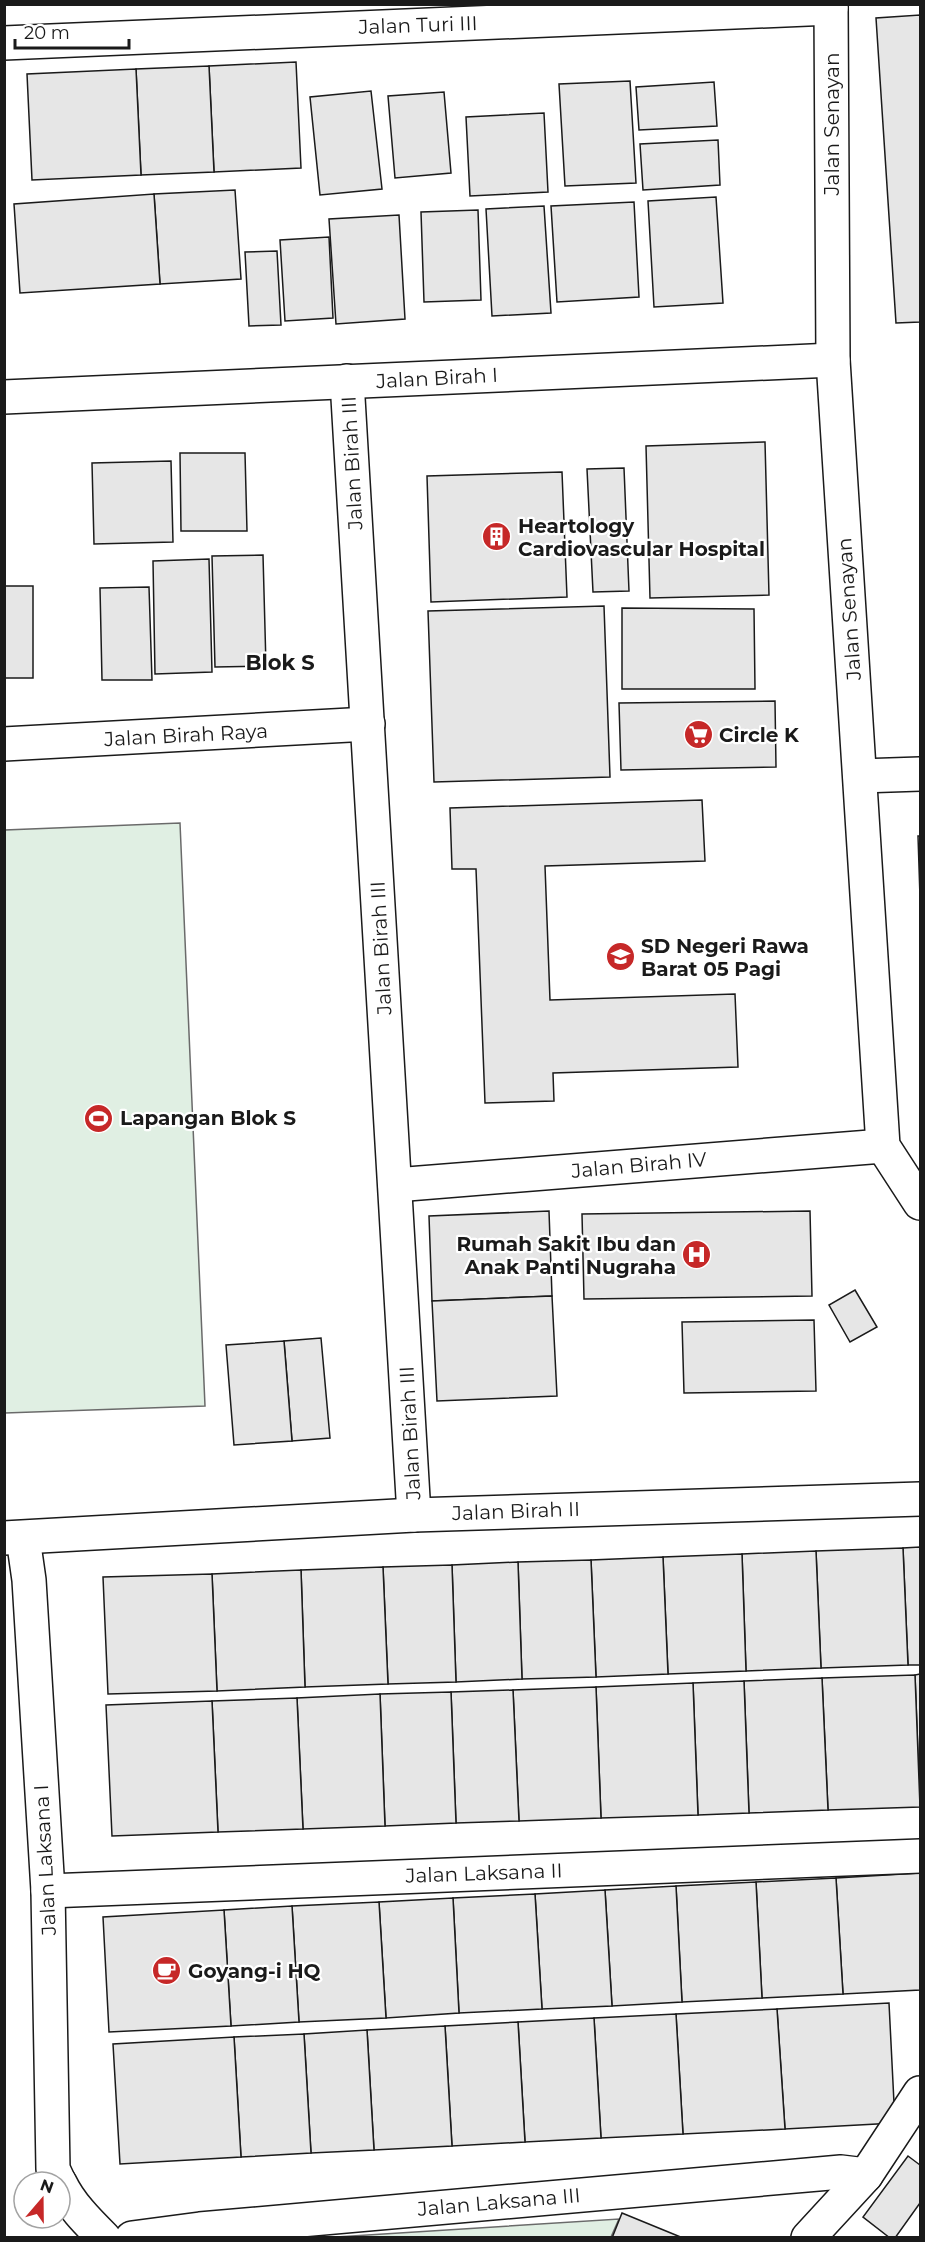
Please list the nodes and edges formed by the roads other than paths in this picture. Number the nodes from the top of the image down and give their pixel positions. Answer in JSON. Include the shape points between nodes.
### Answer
{"nodes":[{"id":1,"x":831,"y":6,"type":"edge"},
{"id":2,"x":4,"y":43,"type":"edge"},
{"id":3,"x":833,"y":360,"type":"junction"},
{"id":4,"x":347,"y":381,"type":"junction"},
{"id":5,"x":4,"y":397,"type":"edge"},
{"id":6,"x":368,"y":724,"type":"junction"},
{"id":7,"x":4,"y":744,"type":"edge"},
{"id":8,"x":921,"y":774,"type":"edge"},
{"id":9,"x":860,"y":776,"type":"junction"},
{"id":10,"x":884,"y":1146,"type":"junction"},
{"id":11,"x":395,"y":1185,"type":"junction"},
{"id":12,"x":921,"y":1203,"type":"edge"},
{"id":13,"x":921,"y":1499,"type":"edge"},
{"id":14,"x":414,"y":1515,"type":"junction"},
{"id":15,"x":14,"y":1538,"type":"edge"},
{"id":16,"x":921,"y":1856,"type":"edge"},
{"id":17,"x":48,"y":1891,"type":"junction"},
{"id":18,"x":921,"y":2093,"type":"edge"},
{"id":19,"x":54,"y":2170,"type":"edge"},
{"id":20,"x":866,"y":2175,"type":"junction"},
{"id":21,"x":72,"y":2202,"type":"edge"},
{"id":22,"x":104,"y":2238,"type":"edge"},
{"id":23,"x":132,"y":2238,"type":"edge"},
{"id":24,"x":808,"y":2238,"type":"edge"}],
"edges":[{"from":1,"to":2,"type":"street","name":"Jalan Turi III"},
{"from":1,"to":3,"type":"street","name":"Jalan Senayan"},
{"from":3,"to":4,"type":"street","name":"Jalan Birah I"},
{"from":3,"to":9,"type":"street","name":"Jalan Senayan"},
{"from":4,"to":5,"type":"street","name":"Jalan Birah I"},
{"from":4,"to":6,"type":"street","name":"Jalan Birah III"},
{"from":6,"to":7,"type":"street","name":"Jalan Birah Raya"},
{"from":6,"to":11,"type":"street","name":"Jalan Birah III"},
{"from":8,"to":9,"type":"street"},
{"from":9,"to":10,"type":"street","name":"Jalan Senayan"},
{"from":10,"to":11,"type":"street","name":"Jalan Birah IV"},
{"from":10,"to":12,"type":"street","name":"Jalan Senayan"},
{"from":11,"to":14,"type":"street","name":"Jalan Birah III"},
{"from":13,"to":14,"type":"street","name":"Jalan Birah II"},
{"from":14,"to":15,"type":"street","name":"Jalan Birah II"},
{"from":15,"to":17,"type":"street","name":"Jalan Laksana I","via":[[29,1580]]},
{"from":16,"to":17,"type":"street","name":"Jalan Laksana II"},
{"from":17,"to":19,"type":"street","name":"Jalan Laksana I"},
{"from":18,"to":20,"type":"street"},
{"from":20,"to":23,"type":"street","name":"Jalan Laksana III","via":[[841,2172]]},
{"from":20,"to":24,"type":"street"},
{"from":21,"to":22,"type":"street","name":"Jalan Laksana I"}]}
